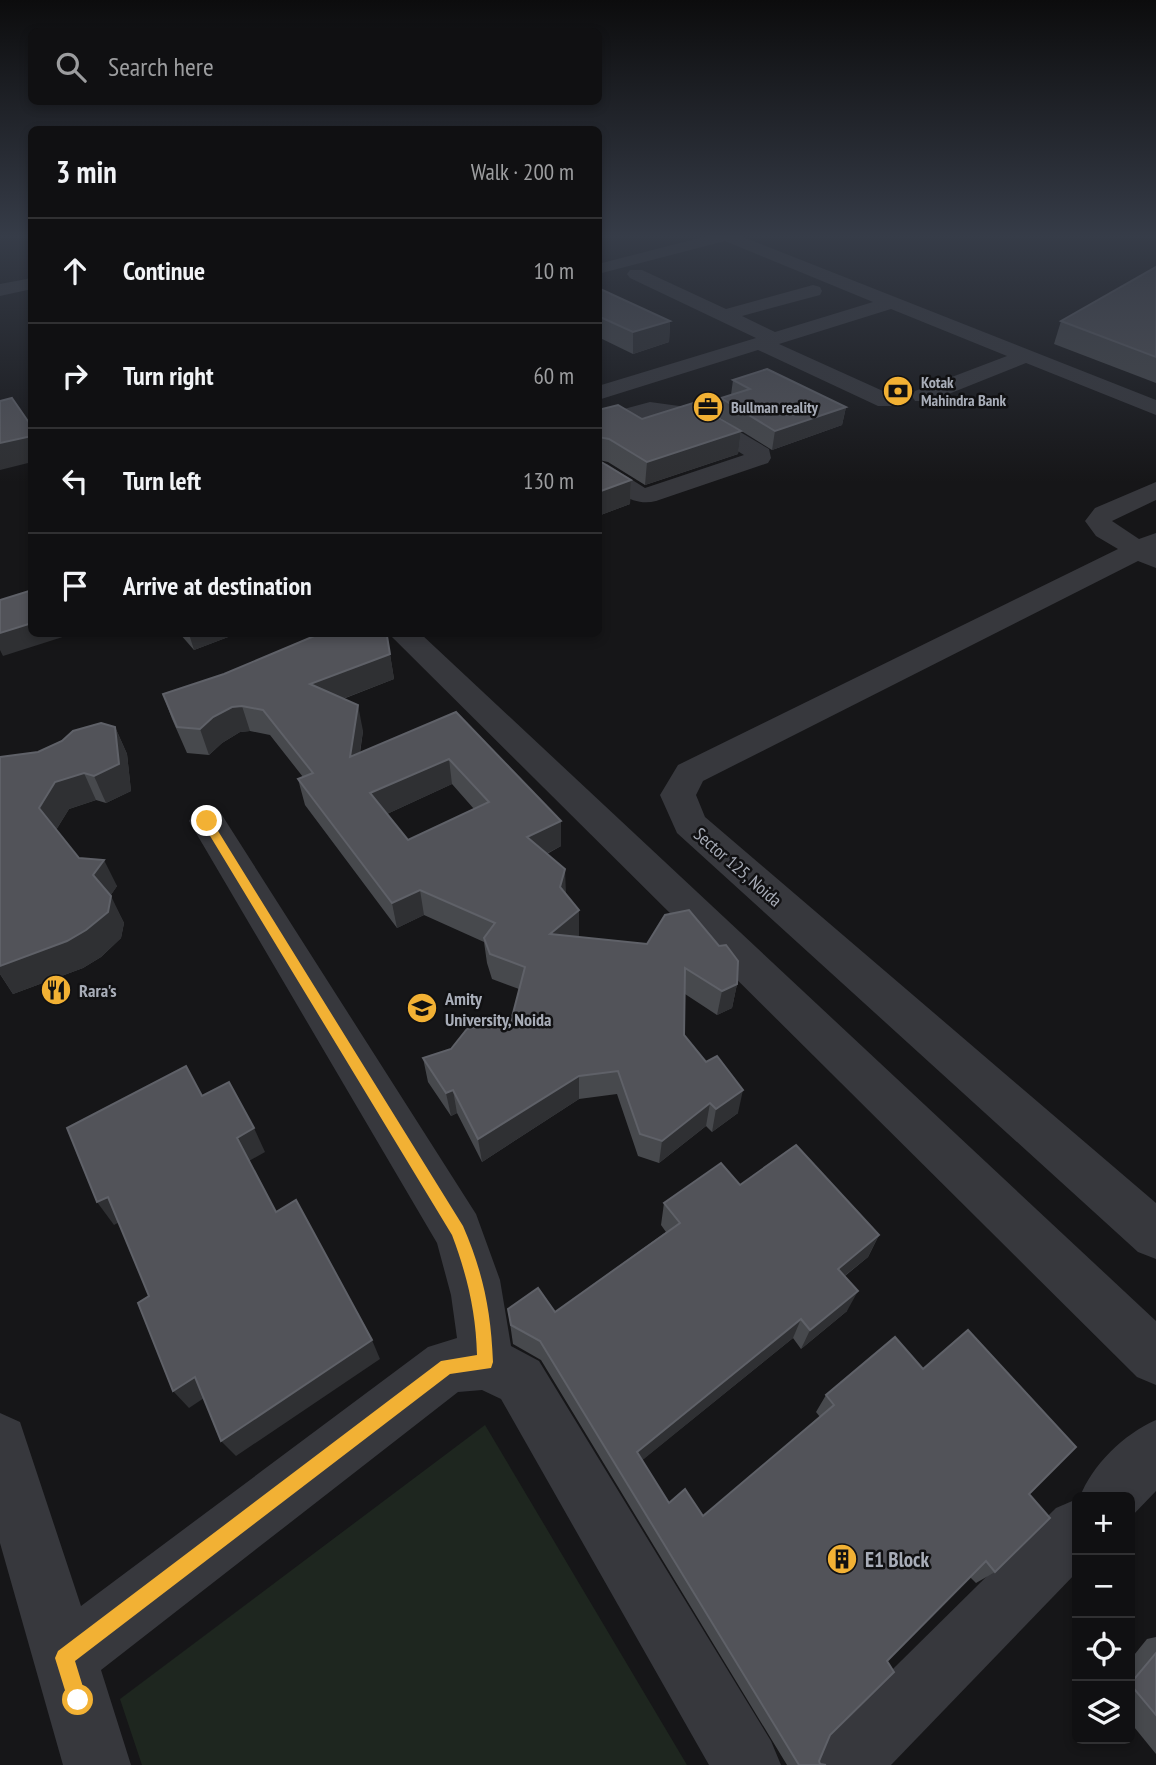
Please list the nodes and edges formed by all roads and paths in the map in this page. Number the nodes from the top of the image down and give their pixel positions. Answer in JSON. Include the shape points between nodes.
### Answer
{"nodes":[{"id":1,"x":729,"y":317,"type":"edge"},
{"id":2,"x":843,"y":317,"type":"edge"},
{"id":3,"x":930,"y":317,"type":"edge"},
{"id":4,"x":961,"y":330,"type":"junction"},
{"id":5,"x":767,"y":341,"type":"junction"},
{"id":6,"x":1025,"y":356,"type":"junction"},
{"id":7,"x":1000,"y":366,"type":"junction"},
{"id":8,"x":604,"y":394,"type":"edge"},
{"id":9,"x":923,"y":396,"type":"dead end"},
{"id":10,"x":886,"y":401,"type":"dead end"},
{"id":11,"x":1156,"y":408,"type":"edge"},
{"id":12,"x":650,"y":409,"type":"junction"},
{"id":13,"x":623,"y":415,"type":"junction"},
{"id":14,"x":602,"y":422,"type":"edge"},
{"id":15,"x":602,"y":472,"type":"edge"},
{"id":16,"x":1156,"y":490,"type":"edge"},
{"id":17,"x":1150,"y":551,"type":"edge"},
{"id":18,"x":407,"y":637,"type":"edge"},
{"id":19,"x":207,"y":821,"type":"dead end"},
{"id":20,"x":1156,"y":1235,"type":"edge"},
{"id":21,"x":1156,"y":1358,"type":"edge"},
{"id":22,"x":485,"y":1362,"type":"junction"},
{"id":23,"x":0,"y":1442,"type":"edge"},
{"id":24,"x":1156,"y":1449,"type":"edge"},
{"id":25,"x":1114,"y":1492,"type":"edge"},
{"id":26,"x":1072,"y":1534,"type":"edge"},
{"id":27,"x":65,"y":1658,"type":"junction"},
{"id":28,"x":97,"y":1765,"type":"edge"},
{"id":29,"x":747,"y":1765,"type":"edge"},
{"id":30,"x":844,"y":1765,"type":"edge"}],
"edges":[{"from":1,"to":5,"type":"street"},
{"from":2,"to":5,"type":"street"},
{"from":3,"to":4,"type":"street"},
{"from":4,"to":6,"type":"street"},
{"from":4,"to":7,"type":"street","via":[[938,341]]},
{"from":5,"to":8,"type":"street"},
{"from":5,"to":10,"type":"street"},
{"from":6,"to":7,"type":"street"},
{"from":6,"to":11,"type":"street"},
{"from":7,"to":9,"type":"street"},
{"from":8,"to":12,"type":"street"},
{"from":8,"to":13,"type":"street"},
{"from":12,"to":13,"type":"street"},
{"from":12,"to":15,"type":"street","via":[[699,416],[758,451],[759,458],[648,496]]},
{"from":13,"to":14,"type":"street"},
{"from":16,"to":17,"type":"street","via":[[1098,521],[1105,530]]},
{"from":17,"to":20,"type":"street","name":"Sector 125, Noida","via":[[690,773],[678,795],[690,824]]},
{"from":18,"to":21,"type":"street"},
{"from":19,"to":22,"type":"street","via":[[458,1231],[484,1318]]},
{"from":22,"to":27,"type":"street","via":[[447,1366]]},
{"from":22,"to":29,"type":"street","via":[[520,1380]]},
{"from":23,"to":27,"type":"street"},
{"from":24,"to":25,"type":"street"},
{"from":26,"to":30,"type":"street"},
{"from":27,"to":28,"type":"street"}]}
